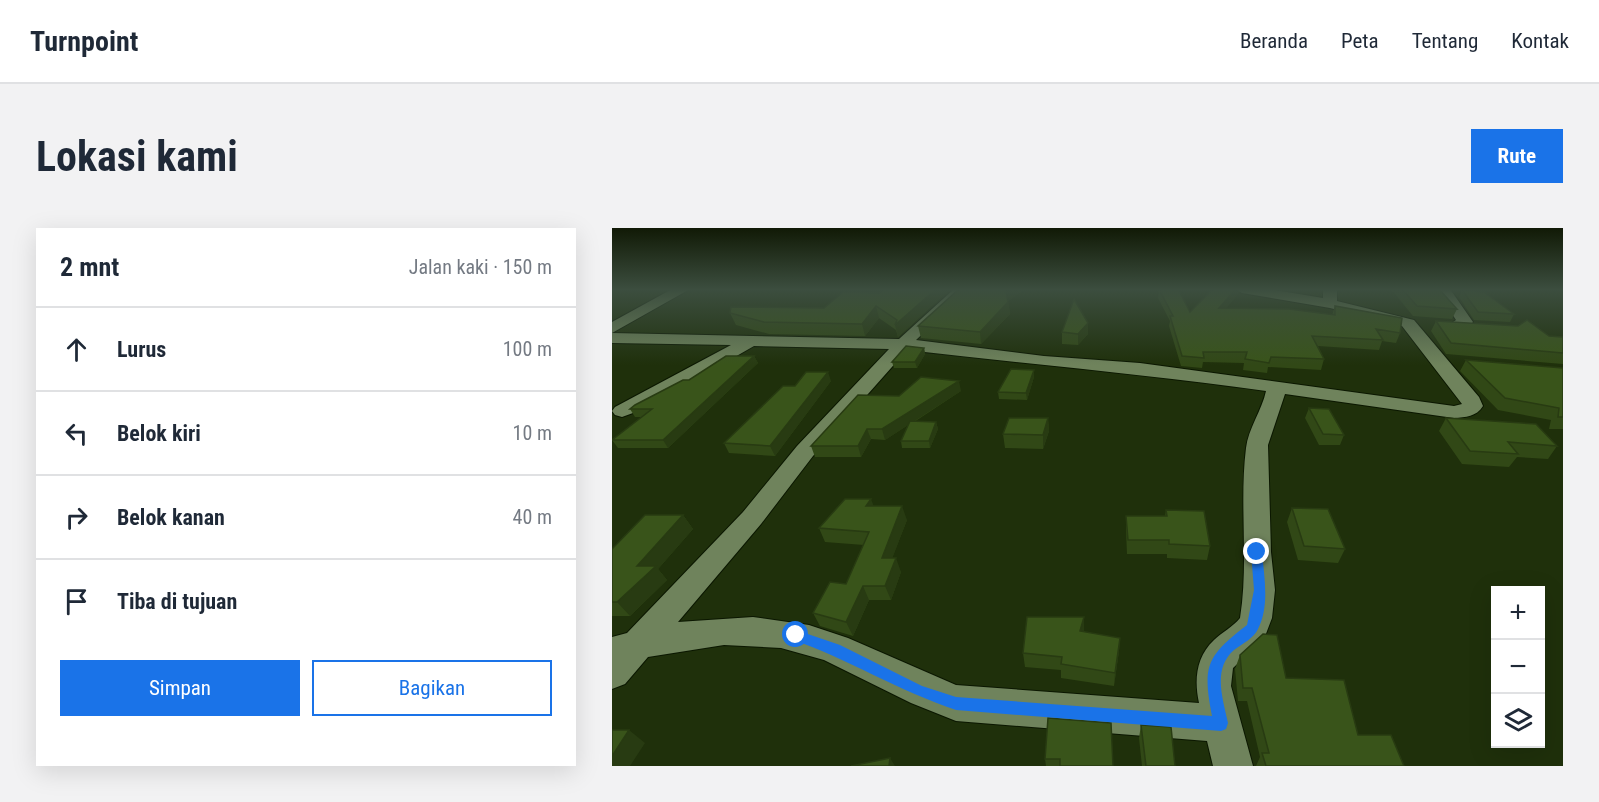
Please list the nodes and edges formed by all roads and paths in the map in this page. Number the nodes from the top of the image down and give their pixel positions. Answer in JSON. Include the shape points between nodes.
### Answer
{"nodes":[{"id":1,"x":637,"y":314,"type":"edge"},
{"id":2,"x":933,"y":314,"type":"edge"},
{"id":3,"x":1381,"y":314,"type":"edge"},
{"id":4,"x":1460,"y":314,"type":"edge"},
{"id":5,"x":1408,"y":323,"type":"junction"},
{"id":6,"x":1443,"y":325,"type":"junction"},
{"id":7,"x":1477,"y":327,"type":"edge"},
{"id":8,"x":612,"y":328,"type":"edge"},
{"id":9,"x":612,"y":338,"type":"edge"},
{"id":10,"x":751,"y":341,"type":"junction"},
{"id":11,"x":903,"y":344,"type":"junction"},
{"id":12,"x":1438,"y":361,"type":"junction"},
{"id":13,"x":1461,"y":363,"type":"dead end"},
{"id":14,"x":1276,"y":389,"type":"junction"},
{"id":15,"x":622,"y":411,"type":"dead end"},
{"id":16,"x":623,"y":648,"type":"edge"},
{"id":17,"x":612,"y":673,"type":"edge"},
{"id":18,"x":1221,"y":723,"type":"junction"},
{"id":19,"x":1233,"y":766,"type":"edge"}],
"edges":[{"from":1,"to":8,"type":"street"},
{"from":2,"to":11,"type":"street"},
{"from":3,"to":5,"type":"street"},
{"from":4,"to":6,"type":"street","via":[[1465,322]]},
{"from":5,"to":6,"type":"street"},
{"from":5,"to":12,"type":"street"},
{"from":6,"to":7,"type":"street"},
{"from":9,"to":10,"type":"street"},
{"from":10,"to":11,"type":"street"},
{"from":10,"to":15,"type":"street"},
{"from":11,"to":14,"type":"street","via":[[1140,368]]},
{"from":11,"to":16,"type":"street","via":[[805,451],[752,518]]},
{"from":12,"to":13,"type":"street"},
{"from":12,"to":14,"type":"street","via":[[1474,403],[1466,411]]},
{"from":14,"to":18,"type":"street","via":[[1257,445],[1260,590],[1256,618],[1252,628],[1216,663],[1213,686]]},
{"from":16,"to":17,"type":"street"},
{"from":16,"to":18,"type":"street","via":[[727,631],[759,630],[796,635],[836,649],[919,692],[956,704]]},
{"from":18,"to":19,"type":"street"}]}
